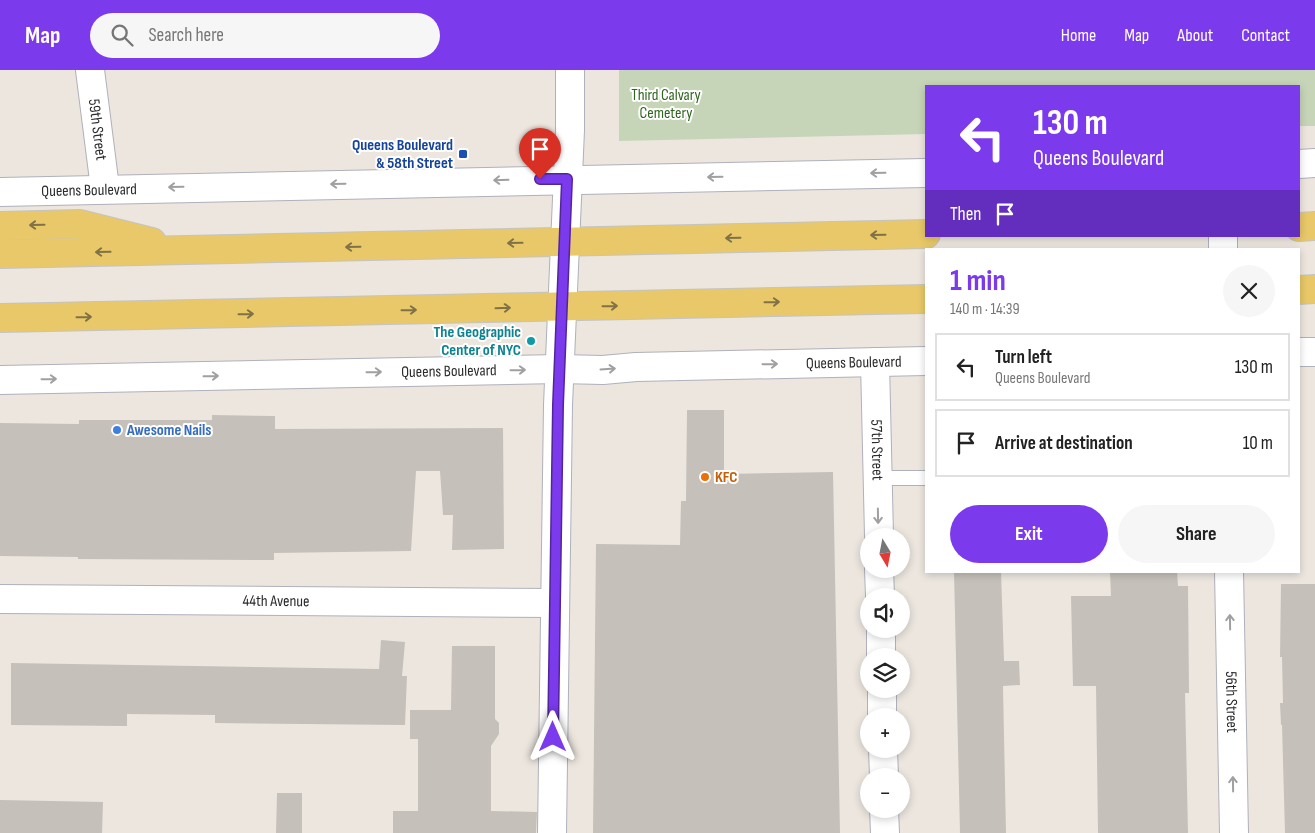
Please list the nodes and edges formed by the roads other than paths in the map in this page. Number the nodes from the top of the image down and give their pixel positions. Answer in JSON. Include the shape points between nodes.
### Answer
{"nodes":[{"id":1,"x":90,"y":70,"type":"edge"},
{"id":2,"x":570,"y":70,"type":"edge"},
{"id":3,"x":1315,"y":163,"type":"edge"},
{"id":4,"x":1300,"y":164,"type":"edge"},
{"id":5,"x":925,"y":172,"type":"edge"},
{"id":6,"x":567,"y":179,"type":"junction"},
{"id":7,"x":105,"y":188,"type":"junction"},
{"id":8,"x":0,"y":192,"type":"edge"},
{"id":9,"x":0,"y":226,"type":"edge"},
{"id":10,"x":1315,"y":226,"type":"edge"},
{"id":11,"x":1300,"y":227,"type":"edge"},
{"id":12,"x":925,"y":234,"type":"edge"},
{"id":13,"x":564,"y":243,"type":"junction"},
{"id":14,"x":187,"y":250,"type":"junction"},
{"id":15,"x":0,"y":254,"type":"edge"},
{"id":16,"x":1300,"y":290,"type":"edge"},
{"id":17,"x":1315,"y":290,"type":"edge"},
{"id":18,"x":925,"y":299,"type":"edge"},
{"id":19,"x":561,"y":307,"type":"junction"},
{"id":20,"x":0,"y":318,"type":"edge"},
{"id":21,"x":1300,"y":352,"type":"edge"},
{"id":22,"x":1315,"y":352,"type":"edge"},
{"id":23,"x":925,"y":361,"type":"edge"},
{"id":24,"x":874,"y":362,"type":"junction"},
{"id":25,"x":559,"y":369,"type":"junction"},
{"id":26,"x":0,"y":380,"type":"edge"},
{"id":27,"x":877,"y":478,"type":"junction"},
{"id":28,"x":925,"y":478,"type":"edge"},
{"id":29,"x":879,"y":528,"type":"edge"},
{"id":30,"x":1229,"y":573,"type":"edge"},
{"id":31,"x":0,"y":599,"type":"edge"},
{"id":32,"x":554,"y":604,"type":"junction"},
{"id":33,"x":884,"y":818,"type":"edge"},
{"id":34,"x":552,"y":833,"type":"edge"},
{"id":35,"x":885,"y":833,"type":"edge"},
{"id":36,"x":1234,"y":833,"type":"edge"}],
"edges":[{"from":1,"to":7,"type":"street","name":"59th Street"},
{"from":2,"to":6,"type":"street"},
{"from":3,"to":4,"type":"street"},
{"from":5,"to":6,"type":"street","name":"Queens Boulevard","one_way":true},
{"from":6,"to":7,"type":"street","name":"Queens Boulevard","one_way":true},
{"from":6,"to":13,"type":"street"},
{"from":7,"to":8,"type":"street","name":"Queens Boulevard"},
{"from":14,"to":9,"type":"main road","one_way":true,"via":[[80,224]]},
{"from":10,"to":11,"type":"main road"},
{"from":12,"to":13,"type":"main road","one_way":true},
{"from":13,"to":14,"type":"main road","one_way":true},
{"from":13,"to":19,"type":"street"},
{"from":14,"to":15,"type":"main road","one_way":true},
{"from":16,"to":17,"type":"main road"},
{"from":19,"to":18,"type":"main road","one_way":true},
{"from":20,"to":19,"type":"main road","one_way":true},
{"from":19,"to":25,"type":"street"},
{"from":21,"to":22,"type":"street"},
{"from":23,"to":24,"type":"street","name":"Queens Boulevard"},
{"from":25,"to":24,"type":"street","name":"Queens Boulevard","one_way":true},
{"from":24,"to":27,"type":"street","name":"57th Street"},
{"from":26,"to":25,"type":"street","name":"Queens Boulevard","one_way":true},
{"from":25,"to":32,"type":"street"},
{"from":27,"to":28,"type":"lane"},
{"from":27,"to":29,"type":"street","name":"57th Street","one_way":true},
{"from":36,"to":30,"type":"street","name":"56th Street","one_way":true},
{"from":31,"to":32,"type":"street","name":"44th Avenue"},
{"from":32,"to":34,"type":"street"},
{"from":33,"to":35,"type":"street"}]}
